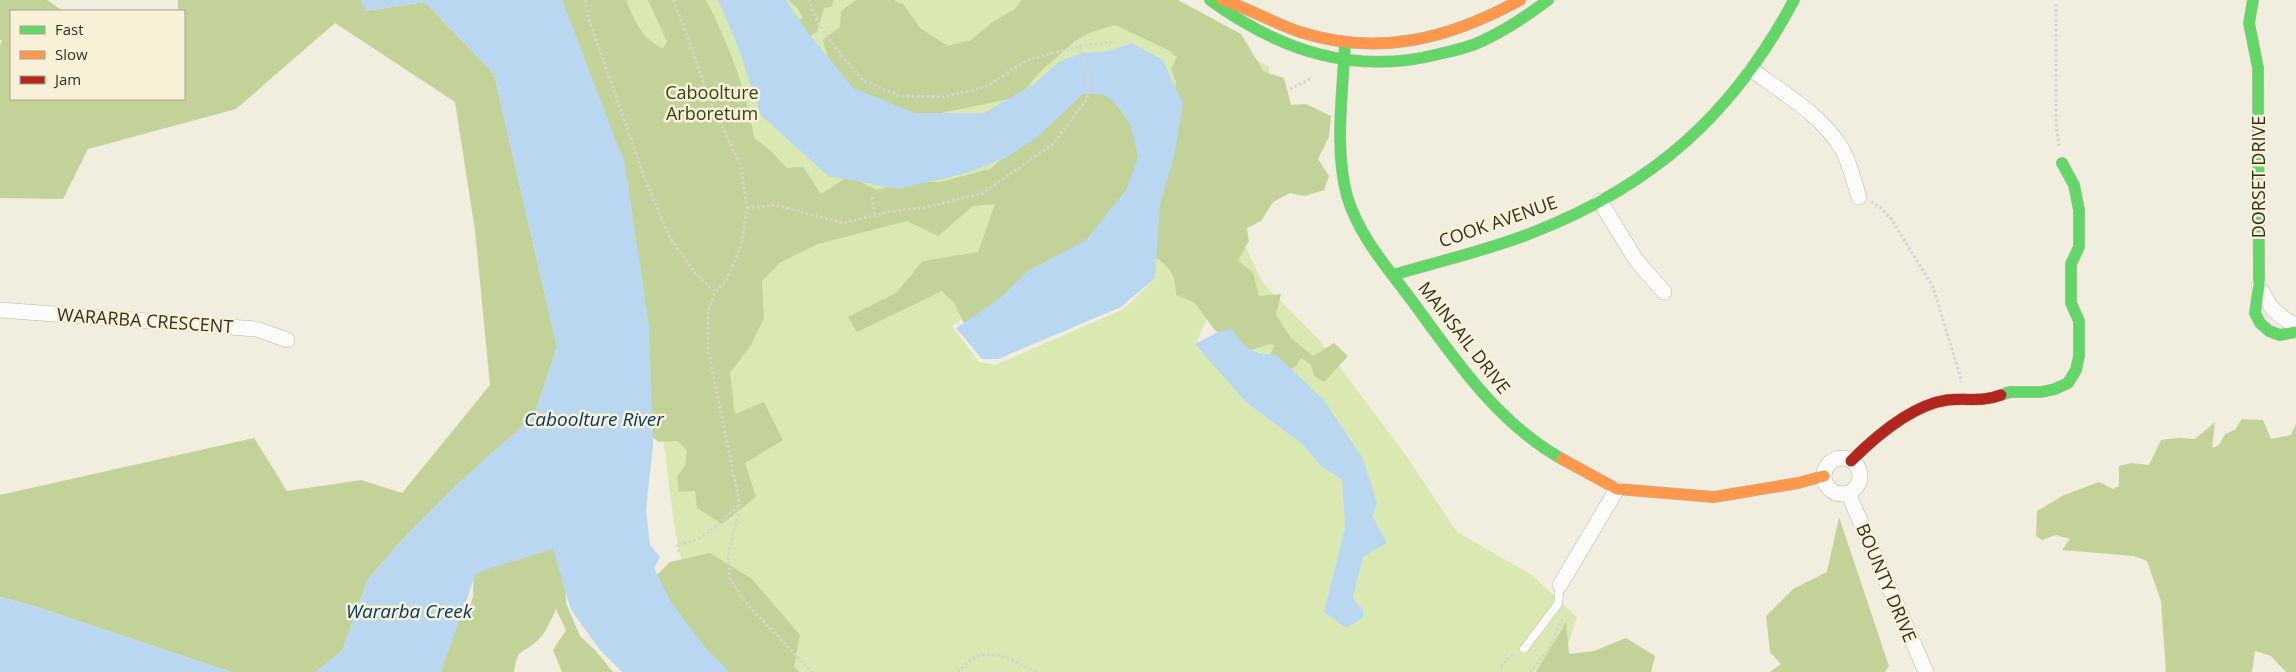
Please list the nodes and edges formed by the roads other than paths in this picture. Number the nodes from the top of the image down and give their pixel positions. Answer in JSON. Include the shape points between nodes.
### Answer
{"nodes":[{"id":1,"x":1210,"y":0,"type":"edge"},
{"id":2,"x":1222,"y":0,"type":"edge"},
{"id":3,"x":1520,"y":0,"type":"edge"},
{"id":4,"x":1548,"y":0,"type":"edge"},
{"id":5,"x":1794,"y":0,"type":"edge"},
{"id":6,"x":2253,"y":0,"type":"edge"},
{"id":7,"x":1345,"y":42,"type":"junction"},
{"id":8,"x":1344,"y":60,"type":"junction"},
{"id":9,"x":2258,"y":68,"type":"joint"},
{"id":10,"x":1752,"y":70,"type":"junction"},
{"id":11,"x":2062,"y":163,"type":"road end"},
{"id":12,"x":1859,"y":197,"type":"road end"},
{"id":13,"x":1600,"y":200,"type":"junction"},
{"id":14,"x":1393,"y":275,"type":"junction"},
{"id":15,"x":2259,"y":285,"type":"junction"},
{"id":16,"x":1664,"y":292,"type":"dead end"},
{"id":17,"x":0,"y":310,"type":"edge"},
{"id":18,"x":2296,"y":325,"type":"edge"},
{"id":19,"x":2296,"y":332,"type":"edge"},
{"id":20,"x":287,"y":340,"type":"dead end"},
{"id":21,"x":1851,"y":461,"type":"junction"},
{"id":22,"x":1824,"y":476,"type":"junction"},
{"id":23,"x":1617,"y":489,"type":"junction"},
{"id":24,"x":1848,"y":493,"type":"junction"},
{"id":25,"x":1560,"y":585,"type":"joint"},
{"id":26,"x":1524,"y":648,"type":"road end"},
{"id":27,"x":1926,"y":672,"type":"edge"}],
"edges":[{"from":1,"to":8,"type":"street","via":[[1233,19],[1270,39],[1323,57]]},
{"from":2,"to":7,"type":"street","via":[[1239,4],[1298,32]]},
{"from":3,"to":7,"type":"street","via":[[1462,30],[1421,40],[1383,45]]},
{"from":4,"to":8,"type":"street","via":[[1516,23],[1482,41],[1443,54],[1382,62]]},
{"from":5,"to":10,"type":"street","name":"COOK AVENUE"},
{"from":6,"to":9,"type":"street","name":"DORSET DRIVE","via":[[2264,40]]},
{"from":7,"to":8,"type":"street","name":"MAINSAIL DRIVE"},
{"from":8,"to":14,"type":"street","name":"MAINSAIL DRIVE","via":[[1340,160],[1347,196],[1360,231]]},
{"from":9,"to":15,"type":"street","name":"DORSET DRIVE"},
{"from":10,"to":12,"type":"street","via":[[1816,118],[1830,133],[1842,149]]},
{"from":10,"to":13,"type":"street","name":"COOK AVENUE","via":[[1708,122],[1683,144]]},
{"from":11,"to":21,"type":"street","via":[[2074,185],[2078,210],[2079,247],[2071,264],[2072,303],[2079,321],[2079,356],[2076,370],[2068,383],[2040,392],[2010,392],[1988,400],[1948,400],[1928,405],[1878,435]]},
{"from":13,"to":14,"type":"street","name":"COOK AVENUE","via":[[1536,231]]},
{"from":13,"to":16,"type":"street","via":[[1636,260]]},
{"from":14,"to":23,"type":"street","name":"MAINSAIL DRIVE","via":[[1473,383],[1507,420],[1552,453]]},
{"from":15,"to":18,"type":"street","name":"DORSET DRIVE","via":[[2276,314]]},
{"from":15,"to":19,"type":"street","name":"DORSET DRIVE","via":[[2255,313],[2260,323],[2280,335]]},
{"from":17,"to":20,"type":"street","name":"WARARBA CRESCENT","via":[[257,329]]},
{"from":21,"to":22,"type":"street","via":[[1841,458],[1831,462]]},
{"from":21,"to":24,"type":"street","via":[[1860,475],[1857,486]]},
{"from":22,"to":23,"type":"street","name":"MAINSAIL DRIVE","via":[[1714,497]]},
{"from":22,"to":24,"type":"street","via":[[1832,491]]},
{"from":23,"to":25,"type":"street"},
{"from":24,"to":27,"type":"street","name":"BOUNTY DRIVE"},
{"from":25,"to":26,"type":"lane","via":[[1558,604]]}]}
